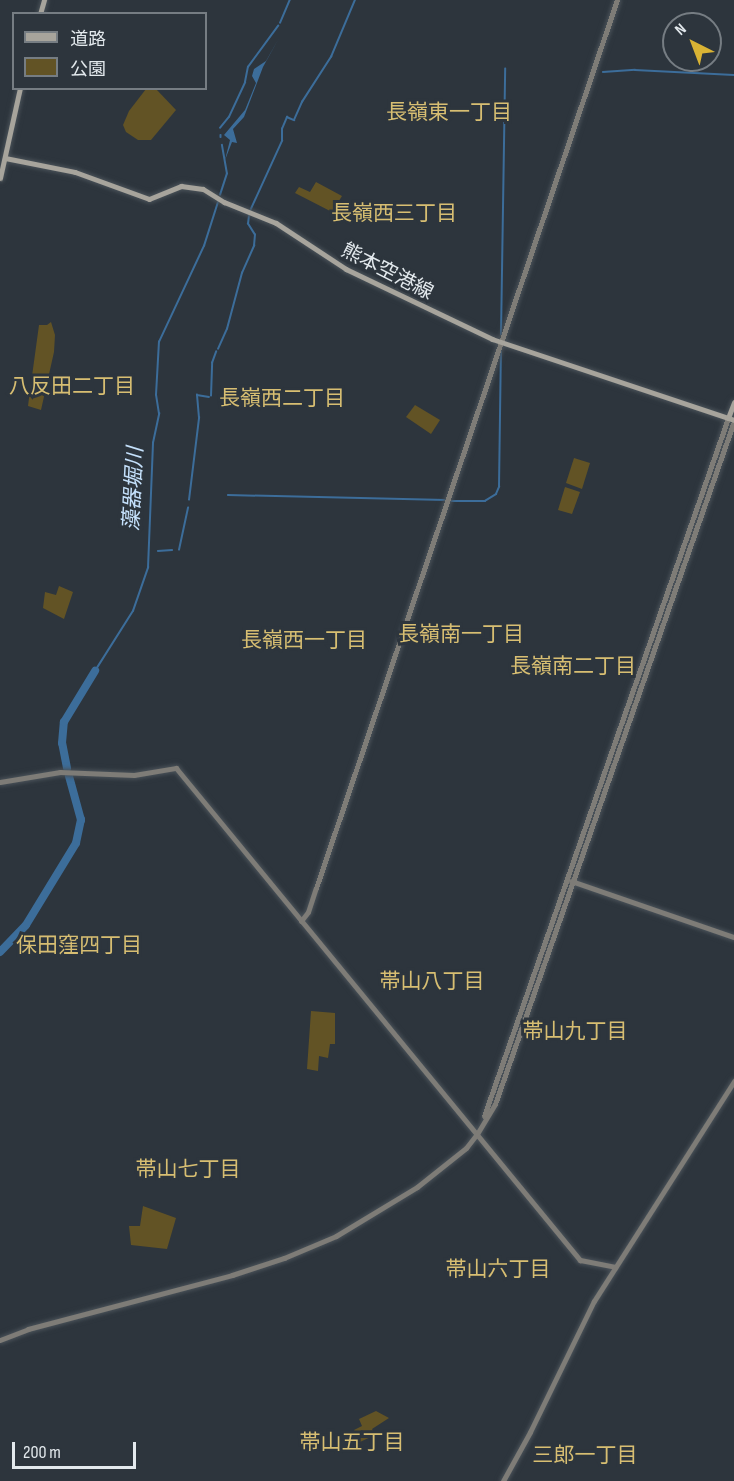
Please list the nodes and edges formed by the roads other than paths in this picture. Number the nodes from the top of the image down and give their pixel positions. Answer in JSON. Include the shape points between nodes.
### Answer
{"nodes":[{"id":1,"x":616,"y":0,"type":"edge"},
{"id":2,"x":19,"y":90,"type":"edge"},
{"id":3,"x":2,"y":157,"type":"edge"},
{"id":4,"x":0,"y":178,"type":"edge"},
{"id":5,"x":500,"y":342,"type":"junction"},
{"id":6,"x":734,"y":402,"type":"edge"},
{"id":7,"x":732,"y":420,"type":"edge"},
{"id":8,"x":0,"y":782,"type":"edge"},
{"id":9,"x":571,"y":881,"type":"junction"},
{"id":10,"x":301,"y":921,"type":"junction"},
{"id":11,"x":734,"y":936,"type":"edge"},
{"id":12,"x":734,"y":1080,"type":"edge"},
{"id":13,"x":477,"y":1134,"type":"junction"},
{"id":14,"x":615,"y":1267,"type":"junction"},
{"id":15,"x":0,"y":1340,"type":"edge"},
{"id":16,"x":503,"y":1481,"type":"edge"}],
"edges":[{"from":1,"to":5,"type":"street"},
{"from":2,"to":3,"type":"main road"},
{"from":3,"to":4,"type":"main road"},
{"from":3,"to":5,"type":"main road","name":"熊本空港線","via":[[75,172],[149,199],[181,186],[197,187],[276,223],[346,269]]},
{"from":5,"to":7,"type":"main road","name":"熊本空港線"},
{"from":5,"to":10,"type":"street","via":[[308,912]]},
{"from":6,"to":7,"type":"main road"},
{"from":7,"to":9,"type":"street"},
{"from":7,"to":13,"type":"street"},
{"from":8,"to":10,"type":"street","via":[[60,772],[134,775],[176,768]]},
{"from":9,"to":11,"type":"street"},
{"from":9,"to":13,"type":"street","via":[[495,1104]]},
{"from":10,"to":13,"type":"street"},
{"from":12,"to":14,"type":"street"},
{"from":13,"to":14,"type":"street","via":[[580,1260]]},
{"from":13,"to":15,"type":"street","via":[[466,1148],[417,1187],[336,1236],[232,1275],[28,1329]]},
{"from":14,"to":16,"type":"street","via":[[575,1336]]}]}
